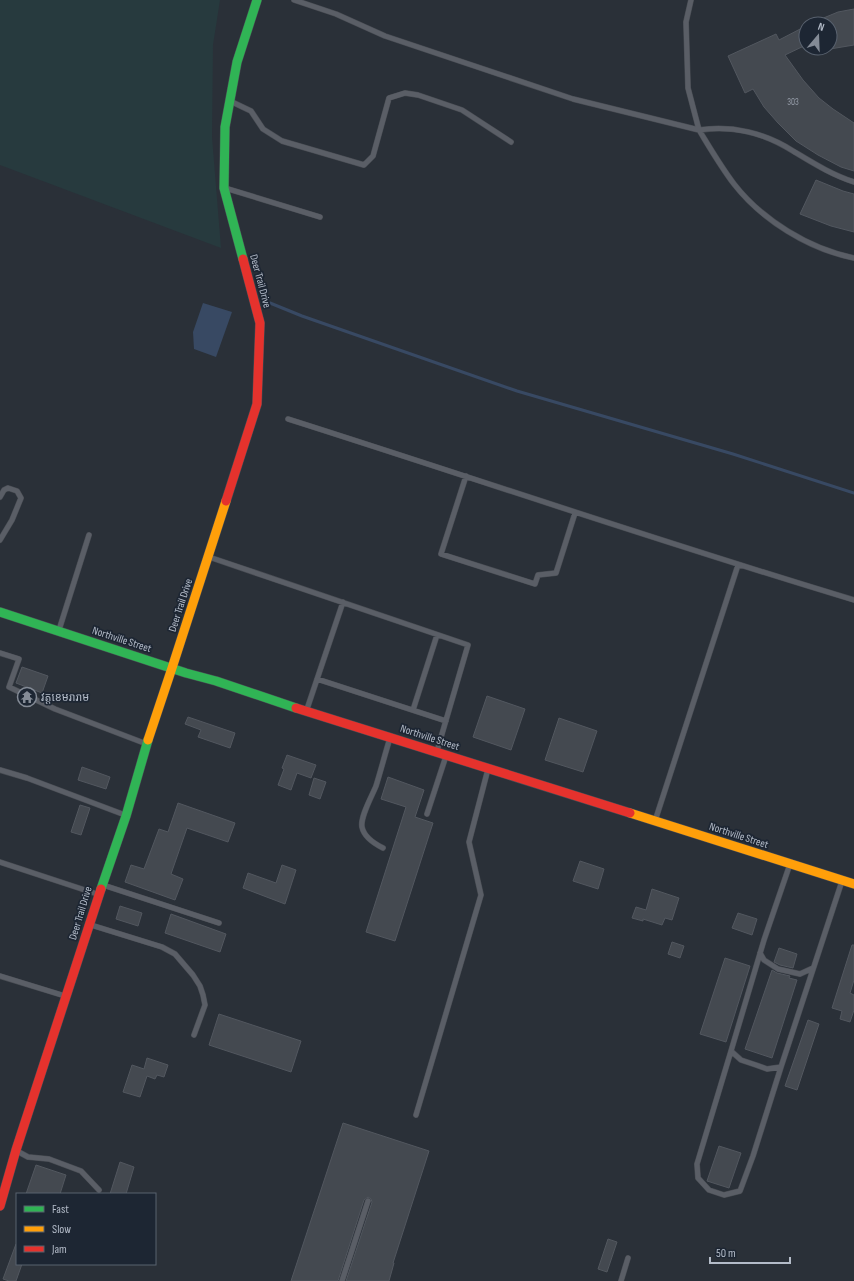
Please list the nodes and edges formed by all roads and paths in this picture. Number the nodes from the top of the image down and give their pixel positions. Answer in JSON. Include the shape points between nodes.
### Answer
{"nodes":[{"id":1,"x":257,"y":0,"type":"edge"},
{"id":2,"x":294,"y":0,"type":"edge"},
{"id":3,"x":691,"y":0,"type":"edge"},
{"id":4,"x":229,"y":101,"type":"junction"},
{"id":5,"x":699,"y":130,"type":"junction"},
{"id":6,"x":511,"y":142,"type":"dead end"},
{"id":7,"x":854,"y":182,"type":"edge"},
{"id":8,"x":224,"y":188,"type":"junction"},
{"id":9,"x":320,"y":217,"type":"dead end"},
{"id":10,"x":854,"y":258,"type":"edge"},
{"id":11,"x":288,"y":419,"type":"dead end"},
{"id":12,"x":466,"y":476,"type":"junction"},
{"id":13,"x":0,"y":497,"type":"edge"},
{"id":14,"x":575,"y":513,"type":"junction"},
{"id":15,"x":89,"y":535,"type":"dead end"},
{"id":16,"x":0,"y":540,"type":"edge"},
{"id":17,"x":208,"y":556,"type":"junction"},
{"id":18,"x":738,"y":565,"type":"junction"},
{"id":19,"x":854,"y":600,"type":"edge"},
{"id":20,"x":343,"y":602,"type":"junction"},
{"id":21,"x":0,"y":612,"type":"edge"},
{"id":22,"x":59,"y":631,"type":"junction"},
{"id":23,"x":437,"y":635,"type":"junction"},
{"id":24,"x":0,"y":652,"type":"edge"},
{"id":25,"x":172,"y":668,"type":"junction"},
{"id":26,"x":317,"y":679,"type":"junction"},
{"id":27,"x":306,"y":710,"type":"junction"},
{"id":28,"x":413,"y":710,"type":"junction"},
{"id":29,"x":446,"y":721,"type":"junction"},
{"id":30,"x":390,"y":737,"type":"junction"},
{"id":31,"x":146,"y":744,"type":"junction"},
{"id":32,"x":436,"y":752,"type":"junction"},
{"id":33,"x":446,"y":755,"type":"junction"},
{"id":34,"x":488,"y":768,"type":"junction"},
{"id":35,"x":0,"y":770,"type":"edge"},
{"id":36,"x":427,"y":814,"type":"dead end"},
{"id":37,"x":126,"y":816,"type":"junction"},
{"id":38,"x":654,"y":821,"type":"junction"},
{"id":39,"x":383,"y":848,"type":"dead end"},
{"id":40,"x":0,"y":862,"type":"edge"},
{"id":41,"x":791,"y":864,"type":"junction"},
{"id":42,"x":842,"y":880,"type":"junction"},
{"id":43,"x":854,"y":884,"type":"edge"},
{"id":44,"x":102,"y":885,"type":"junction"},
{"id":45,"x":98,"y":894,"type":"junction"},
{"id":46,"x":219,"y":923,"type":"dead end"},
{"id":47,"x":90,"y":924,"type":"junction"},
{"id":48,"x":760,"y":954,"type":"junction"},
{"id":49,"x":813,"y":968,"type":"junction"},
{"id":50,"x":0,"y":976,"type":"edge"},
{"id":51,"x":66,"y":996,"type":"junction"},
{"id":52,"x":194,"y":1035,"type":"dead end"},
{"id":53,"x":731,"y":1051,"type":"junction"},
{"id":54,"x":781,"y":1067,"type":"junction"},
{"id":55,"x":416,"y":1115,"type":"dead end"},
{"id":56,"x":16,"y":1150,"type":"junction"},
{"id":57,"x":99,"y":1190,"type":"dead end"},
{"id":58,"x":368,"y":1201,"type":"dead end"},
{"id":59,"x":0,"y":1206,"type":"edge"},
{"id":60,"x":628,"y":1258,"type":"dead end"},
{"id":61,"x":342,"y":1281,"type":"edge"},
{"id":62,"x":621,"y":1281,"type":"edge"}],
"edges":[{"from":1,"to":4,"type":"street","name":"Deer Trail Drive","via":[[237,62]]},
{"from":2,"to":5,"type":"lane","via":[[336,14],[385,36],[574,99]]},
{"from":3,"to":5,"type":"lane","via":[[686,22],[688,88]]},
{"from":4,"to":6,"type":"lane","via":[[251,111],[263,128],[282,141],[364,165],[373,156],[388,98],[405,93],[462,110]]},
{"from":4,"to":8,"type":"street","name":"Deer Trail Drive","via":[[225,127]]},
{"from":5,"to":7,"type":"lane","via":[[730,129],[763,136],[793,150],[808,161]]},
{"from":5,"to":10,"type":"lane","via":[[734,184],[757,208],[789,232],[818,248]]},
{"from":8,"to":9,"type":"lane"},
{"from":8,"to":17,"type":"street","name":"Deer Trail Drive","via":[[260,323],[256,404]]},
{"from":11,"to":12,"type":"lane"},
{"from":12,"to":14,"type":"lane"},
{"from":12,"to":14,"type":"lane","via":[[441,554],[535,584],[538,575],[556,573]]},
{"from":13,"to":16,"type":"lane","via":[[8,488],[17,491],[21,498]]},
{"from":14,"to":18,"type":"lane"},
{"from":15,"to":22,"type":"lane"},
{"from":17,"to":20,"type":"lane"},
{"from":17,"to":25,"type":"street","name":"Deer Trail Drive"},
{"from":18,"to":19,"type":"lane"},
{"from":18,"to":38,"type":"lane"},
{"from":20,"to":23,"type":"lane"},
{"from":20,"to":26,"type":"lane"},
{"from":21,"to":22,"type":"street","name":"Northville Street"},
{"from":22,"to":25,"type":"street","name":"Northville Street"},
{"from":23,"to":28,"type":"lane"},
{"from":23,"to":29,"type":"lane","via":[[468,645]]},
{"from":24,"to":31,"type":"lane","via":[[19,659],[9,687],[55,709]]},
{"from":25,"to":27,"type":"street","name":"Northville Street"},
{"from":25,"to":31,"type":"street","name":"Deer Trail Drive"},
{"from":26,"to":27,"type":"lane"},
{"from":26,"to":28,"type":"lane"},
{"from":27,"to":30,"type":"street","name":"Northville Street"},
{"from":28,"to":29,"type":"lane"},
{"from":29,"to":32,"type":"lane"},
{"from":30,"to":32,"type":"street","name":"Northville Street"},
{"from":30,"to":39,"type":"lane","via":[[362,827],[367,837]]},
{"from":31,"to":37,"type":"street","name":"Deer Trail Drive"},
{"from":32,"to":33,"type":"street","name":"Northville Street"},
{"from":33,"to":34,"type":"street","name":"Northville Street"},
{"from":33,"to":36,"type":"lane"},
{"from":34,"to":38,"type":"street","name":"Northville Street"},
{"from":34,"to":55,"type":"lane","via":[[469,842],[481,895]]},
{"from":35,"to":37,"type":"lane"},
{"from":37,"to":44,"type":"street","name":"Deer Trail Drive"},
{"from":38,"to":41,"type":"street","name":"Northville Street"},
{"from":40,"to":45,"type":"lane"},
{"from":41,"to":42,"type":"street","name":"Northville Street"},
{"from":41,"to":48,"type":"lane"},
{"from":42,"to":43,"type":"street","name":"Northville Street"},
{"from":42,"to":49,"type":"lane"},
{"from":44,"to":45,"type":"street","name":"Deer Trail Drive"},
{"from":44,"to":46,"type":"lane"},
{"from":45,"to":47,"type":"street","name":"Deer Trail Drive"},
{"from":47,"to":51,"type":"street","name":"Deer Trail Drive"},
{"from":47,"to":52,"type":"lane","via":[[162,947],[175,954],[193,975],[203,995],[205,1005]]},
{"from":48,"to":49,"type":"lane","via":[[764,960],[778,969],[800,974]]},
{"from":48,"to":53,"type":"lane"},
{"from":49,"to":54,"type":"lane"},
{"from":50,"to":51,"type":"lane"},
{"from":51,"to":56,"type":"street","name":"Deer Trail Drive"},
{"from":53,"to":54,"type":"lane","via":[[741,1060],[767,1069]]},
{"from":53,"to":54,"type":"lane","via":[[697,1164],[698,1178],[709,1190],[724,1195],[740,1191]]},
{"from":56,"to":57,"type":"lane","via":[[28,1157],[49,1159],[81,1170]]},
{"from":56,"to":59,"type":"street","name":"Deer Trail Drive"},
{"from":58,"to":61,"type":"lane"},
{"from":60,"to":62,"type":"lane"}]}
